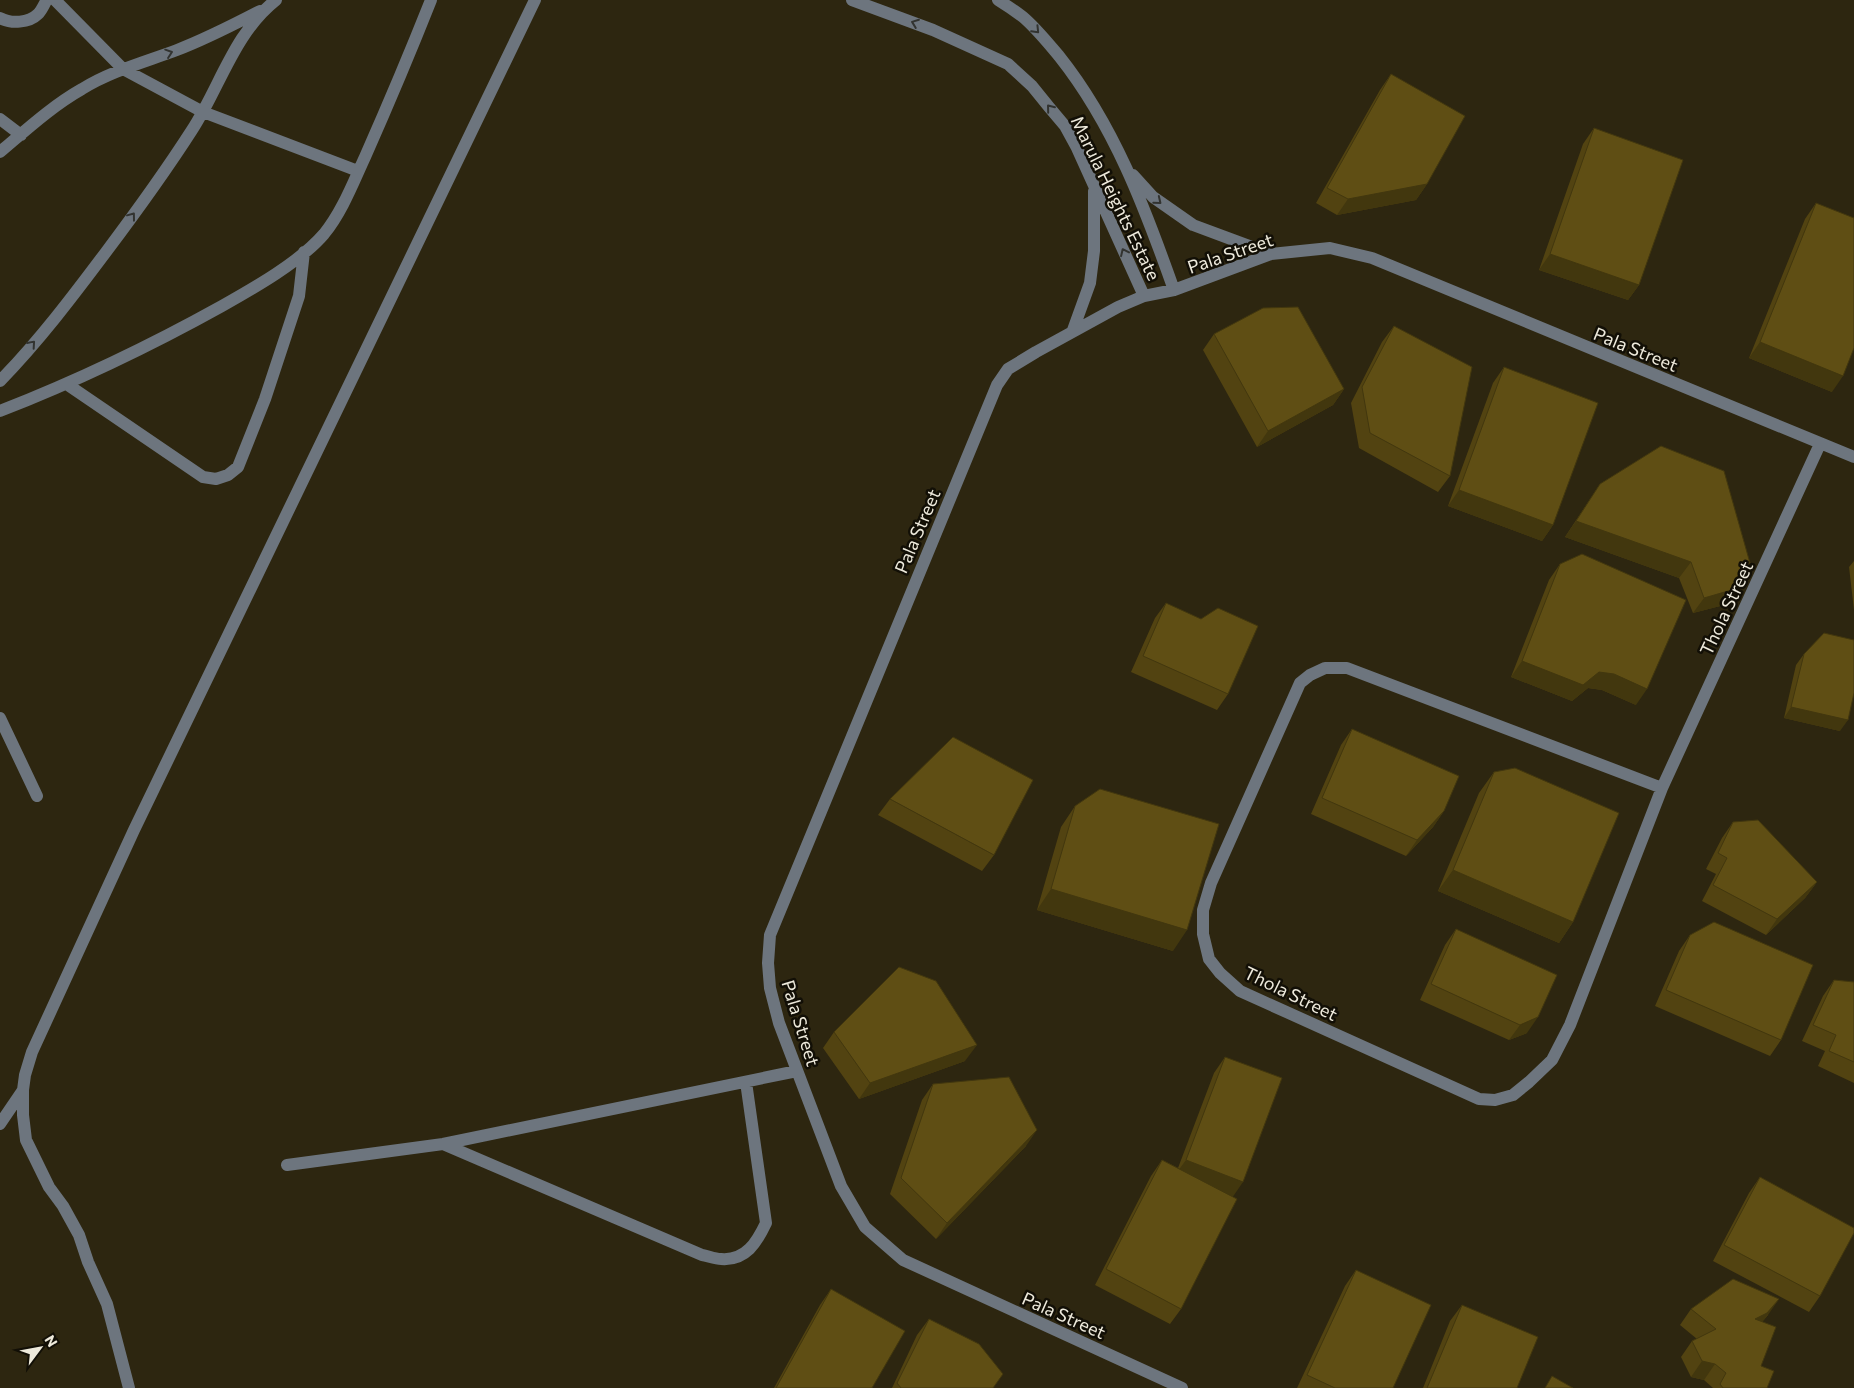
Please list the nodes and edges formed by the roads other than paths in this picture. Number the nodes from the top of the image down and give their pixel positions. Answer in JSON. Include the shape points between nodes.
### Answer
{"nodes":[{"id":1,"x":47,"y":0,"type":"edge"},
{"id":2,"x":55,"y":0,"type":"edge"},
{"id":3,"x":276,"y":0,"type":"edge"},
{"id":4,"x":431,"y":0,"type":"edge"},
{"id":5,"x":536,"y":0,"type":"edge"},
{"id":6,"x":852,"y":0,"type":"edge"},
{"id":7,"x":998,"y":0,"type":"edge"},
{"id":8,"x":265,"y":9,"type":"junction"},
{"id":9,"x":0,"y":18,"type":"edge"},
{"id":10,"x":123,"y":69,"type":"junction"},
{"id":11,"x":203,"y":112,"type":"junction"},
{"id":12,"x":0,"y":119,"type":"edge"},
{"id":13,"x":20,"y":135,"type":"junction"},
{"id":14,"x":0,"y":152,"type":"edge"},
{"id":15,"x":1124,"y":166,"type":"junction"},
{"id":16,"x":358,"y":172,"type":"junction"},
{"id":17,"x":1094,"y":187,"type":"junction"},
{"id":18,"x":304,"y":252,"type":"junction"},
{"id":19,"x":1271,"y":254,"type":"junction"},
{"id":20,"x":1174,"y":290,"type":"junction"},
{"id":21,"x":1144,"y":296,"type":"junction"},
{"id":22,"x":1073,"y":330,"type":"junction"},
{"id":23,"x":0,"y":381,"type":"edge"},
{"id":24,"x":68,"y":385,"type":"junction"},
{"id":25,"x":0,"y":411,"type":"edge"},
{"id":26,"x":1820,"y":444,"type":"junction"},
{"id":27,"x":1854,"y":457,"type":"edge"},
{"id":28,"x":0,"y":718,"type":"edge"},
{"id":29,"x":1662,"y":788,"type":"junction"},
{"id":30,"x":37,"y":796,"type":"dead end"},
{"id":31,"x":797,"y":1071,"type":"junction"},
{"id":32,"x":746,"y":1082,"type":"junction"},
{"id":33,"x":23,"y":1090,"type":"junction"},
{"id":34,"x":0,"y":1124,"type":"edge"},
{"id":35,"x":443,"y":1144,"type":"junction"},
{"id":36,"x":287,"y":1164,"type":"dead end"},
{"id":37,"x":129,"y":1388,"type":"edge"},
{"id":38,"x":1182,"y":1388,"type":"edge"}],
"edges":[{"from":1,"to":9,"type":"street","via":[[38,14],[27,21]]},
{"from":2,"to":10,"type":"street"},
{"from":3,"to":8,"type":"street"},
{"from":4,"to":16,"type":"street"},
{"from":5,"to":33,"type":"street","via":[[130,840],[32,1052]]},
{"from":17,"to":6,"type":"street","name":"Marula Heights Estate","one_way":true,"via":[[1064,126],[1032,86],[1008,64],[934,30]]},
{"from":7,"to":15,"type":"street","name":"Marula Heights Estate","one_way":true,"via":[[1023,17],[1074,75],[1103,120]]},
{"from":10,"to":8,"type":"street","one_way":true,"via":[[178,50]]},
{"from":8,"to":11,"type":"street","via":[[244,34]]},
{"from":10,"to":11,"type":"street"},
{"from":10,"to":13,"type":"street","via":[[82,89]]},
{"from":11,"to":16,"type":"street"},
{"from":23,"to":11,"type":"street","one_way":true,"via":[[69,302],[159,181]]},
{"from":12,"to":13,"type":"street"},
{"from":13,"to":14,"type":"street"},
{"from":15,"to":19,"type":"street","one_way":true,"via":[[1153,197],[1193,225]]},
{"from":15,"to":20,"type":"street","name":"Marula Heights Estate","via":[[1149,218]]},
{"from":16,"to":18,"type":"street","via":[[324,234]]},
{"from":21,"to":17,"type":"street","name":"Marula Heights Estate","one_way":true},
{"from":17,"to":22,"type":"street","via":[[1094,251],[1090,283]]},
{"from":18,"to":24,"type":"street","via":[[251,290],[164,339]]},
{"from":18,"to":24,"type":"street","via":[[300,296],[265,399],[238,467],[228,475],[216,479],[202,477]]},
{"from":19,"to":20,"type":"street","name":"Pala Street"},
{"from":19,"to":26,"type":"street","name":"Pala Street","via":[[1330,248],[1372,258]]},
{"from":20,"to":21,"type":"street","name":"Pala Street"},
{"from":21,"to":22,"type":"street","name":"Pala Street"},
{"from":22,"to":31,"type":"street","name":"Pala Street","via":[[1008,369],[998,385],[770,936],[770,988]]},
{"from":24,"to":25,"type":"street"},
{"from":26,"to":27,"type":"street","name":"Pala Street"},
{"from":26,"to":29,"type":"street","name":"Thola Street"},
{"from":28,"to":30,"type":"street"},
{"from":29,"to":29,"type":"street","name":"Thola Street","via":[[1570,1025],[1552,1060],[1513,1095],[1495,1100],[1479,1099],[1240,991],[1209,959],[1203,934],[1203,910],[1212,883],[1300,684],[1325,668],[1347,668]]},
{"from":31,"to":32,"type":"street"},
{"from":31,"to":38,"type":"street","name":"Pala Street","via":[[841,1186],[865,1227],[903,1260]]},
{"from":32,"to":35,"type":"street"},
{"from":32,"to":35,"type":"street","via":[[766,1223],[758,1240],[735,1258],[702,1255]]},
{"from":33,"to":34,"type":"street"},
{"from":33,"to":37,"type":"street","via":[[26,1140],[79,1235],[106,1304]]},
{"from":35,"to":36,"type":"street"}]}
